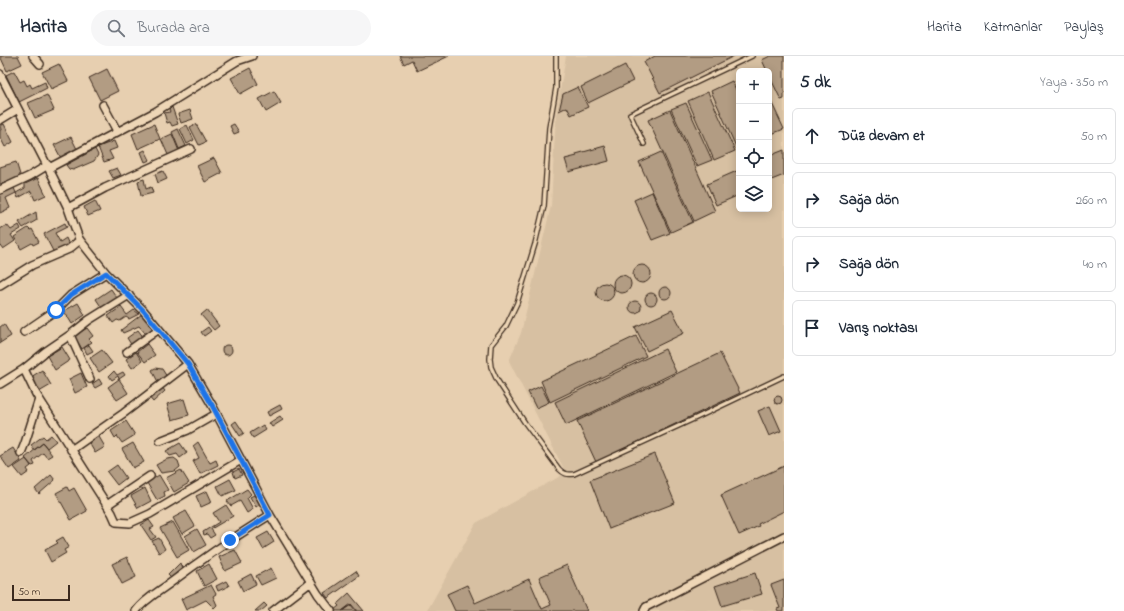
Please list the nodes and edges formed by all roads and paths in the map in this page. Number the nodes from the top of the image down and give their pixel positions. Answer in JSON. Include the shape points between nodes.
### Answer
{"nodes":[{"id":1,"x":33,"y":56,"type":"edge"},
{"id":2,"x":252,"y":56,"type":"edge"},
{"id":3,"x":556,"y":56,"type":"edge"},
{"id":4,"x":752,"y":56,"type":"edge"},
{"id":5,"x":40,"y":64,"type":"dead end"},
{"id":6,"x":0,"y":74,"type":"edge"},
{"id":7,"x":103,"y":105,"type":"dead end"},
{"id":8,"x":18,"y":109,"type":"junction"},
{"id":9,"x":0,"y":120,"type":"edge"},
{"id":10,"x":117,"y":131,"type":"junction"},
{"id":11,"x":644,"y":144,"type":"dead end"},
{"id":12,"x":192,"y":149,"type":"dead end"},
{"id":13,"x":48,"y":167,"type":"junction"},
{"id":14,"x":0,"y":190,"type":"edge"},
{"id":15,"x":68,"y":208,"type":"junction"},
{"id":16,"x":80,"y":240,"type":"junction"},
{"id":17,"x":106,"y":273,"type":"junction"},
{"id":18,"x":0,"y":285,"type":"edge"},
{"id":19,"x":129,"y":295,"type":"junction"},
{"id":20,"x":159,"y":329,"type":"junction"},
{"id":21,"x":24,"y":332,"type":"dead end"},
{"id":22,"x":70,"y":335,"type":"junction"},
{"id":23,"x":127,"y":352,"type":"dead end"},
{"id":24,"x":188,"y":364,"type":"junction"},
{"id":25,"x":24,"y":368,"type":"junction"},
{"id":26,"x":784,"y":376,"type":"edge"},
{"id":27,"x":90,"y":379,"type":"dead end"},
{"id":28,"x":0,"y":384,"type":"edge"},
{"id":29,"x":39,"y":398,"type":"junction"},
{"id":30,"x":216,"y":414,"type":"junction"},
{"id":31,"x":160,"y":441,"type":"dead end"},
{"id":32,"x":71,"y":450,"type":"junction"},
{"id":33,"x":21,"y":453,"type":"dead end"},
{"id":34,"x":241,"y":460,"type":"junction"},
{"id":35,"x":150,"y":476,"type":"dead end"},
{"id":36,"x":107,"y":506,"type":"junction"},
{"id":37,"x":270,"y":515,"type":"junction"},
{"id":38,"x":784,"y":536,"type":"edge"},
{"id":39,"x":311,"y":582,"type":"junction"},
{"id":40,"x":136,"y":611,"type":"edge"},
{"id":41,"x":273,"y":611,"type":"edge"},
{"id":42,"x":331,"y":611,"type":"edge"},
{"id":43,"x":644,"y":611,"type":"edge"}],
"edges":[{"from":1,"to":5,"type":"street"},
{"from":2,"to":10,"type":"street","via":[[237,61],[155,112]]},
{"from":3,"to":26,"type":"lane","via":[[556,88],[549,128],[544,206],[517,303],[506,326],[491,345],[491,367],[525,423],[559,469],[568,475],[574,474]]},
{"from":4,"to":11,"type":"lane","via":[[630,114]]},
{"from":6,"to":8,"type":"street"},
{"from":7,"to":10,"type":"street"},
{"from":8,"to":9,"type":"street"},
{"from":8,"to":13,"type":"street"},
{"from":10,"to":13,"type":"street"},
{"from":12,"to":15,"type":"street"},
{"from":13,"to":14,"type":"street"},
{"from":13,"to":15,"type":"street"},
{"from":15,"to":16,"type":"street"},
{"from":16,"to":17,"type":"street"},
{"from":16,"to":18,"type":"street"},
{"from":17,"to":19,"type":"street"},
{"from":17,"to":21,"type":"street","via":[[71,295],[56,310]]},
{"from":19,"to":20,"type":"street"},
{"from":19,"to":22,"type":"street"},
{"from":20,"to":23,"type":"street"},
{"from":20,"to":24,"type":"street"},
{"from":22,"to":25,"type":"street"},
{"from":22,"to":27,"type":"street"},
{"from":24,"to":30,"type":"street"},
{"from":24,"to":32,"type":"street"},
{"from":25,"to":28,"type":"street"},
{"from":25,"to":29,"type":"street"},
{"from":29,"to":32,"type":"street"},
{"from":29,"to":33,"type":"street"},
{"from":30,"to":31,"type":"street","via":[[188,430]]},
{"from":30,"to":34,"type":"street"},
{"from":32,"to":36,"type":"street"},
{"from":34,"to":36,"type":"street","via":[[150,514],[130,523],[116,522]]},
{"from":34,"to":37,"type":"street"},
{"from":35,"to":36,"type":"street"},
{"from":37,"to":39,"type":"street"},
{"from":37,"to":40,"type":"street","via":[[183,573]]},
{"from":38,"to":43,"type":"street","via":[[646,607]]},
{"from":39,"to":41,"type":"street"},
{"from":39,"to":42,"type":"street"}]}
